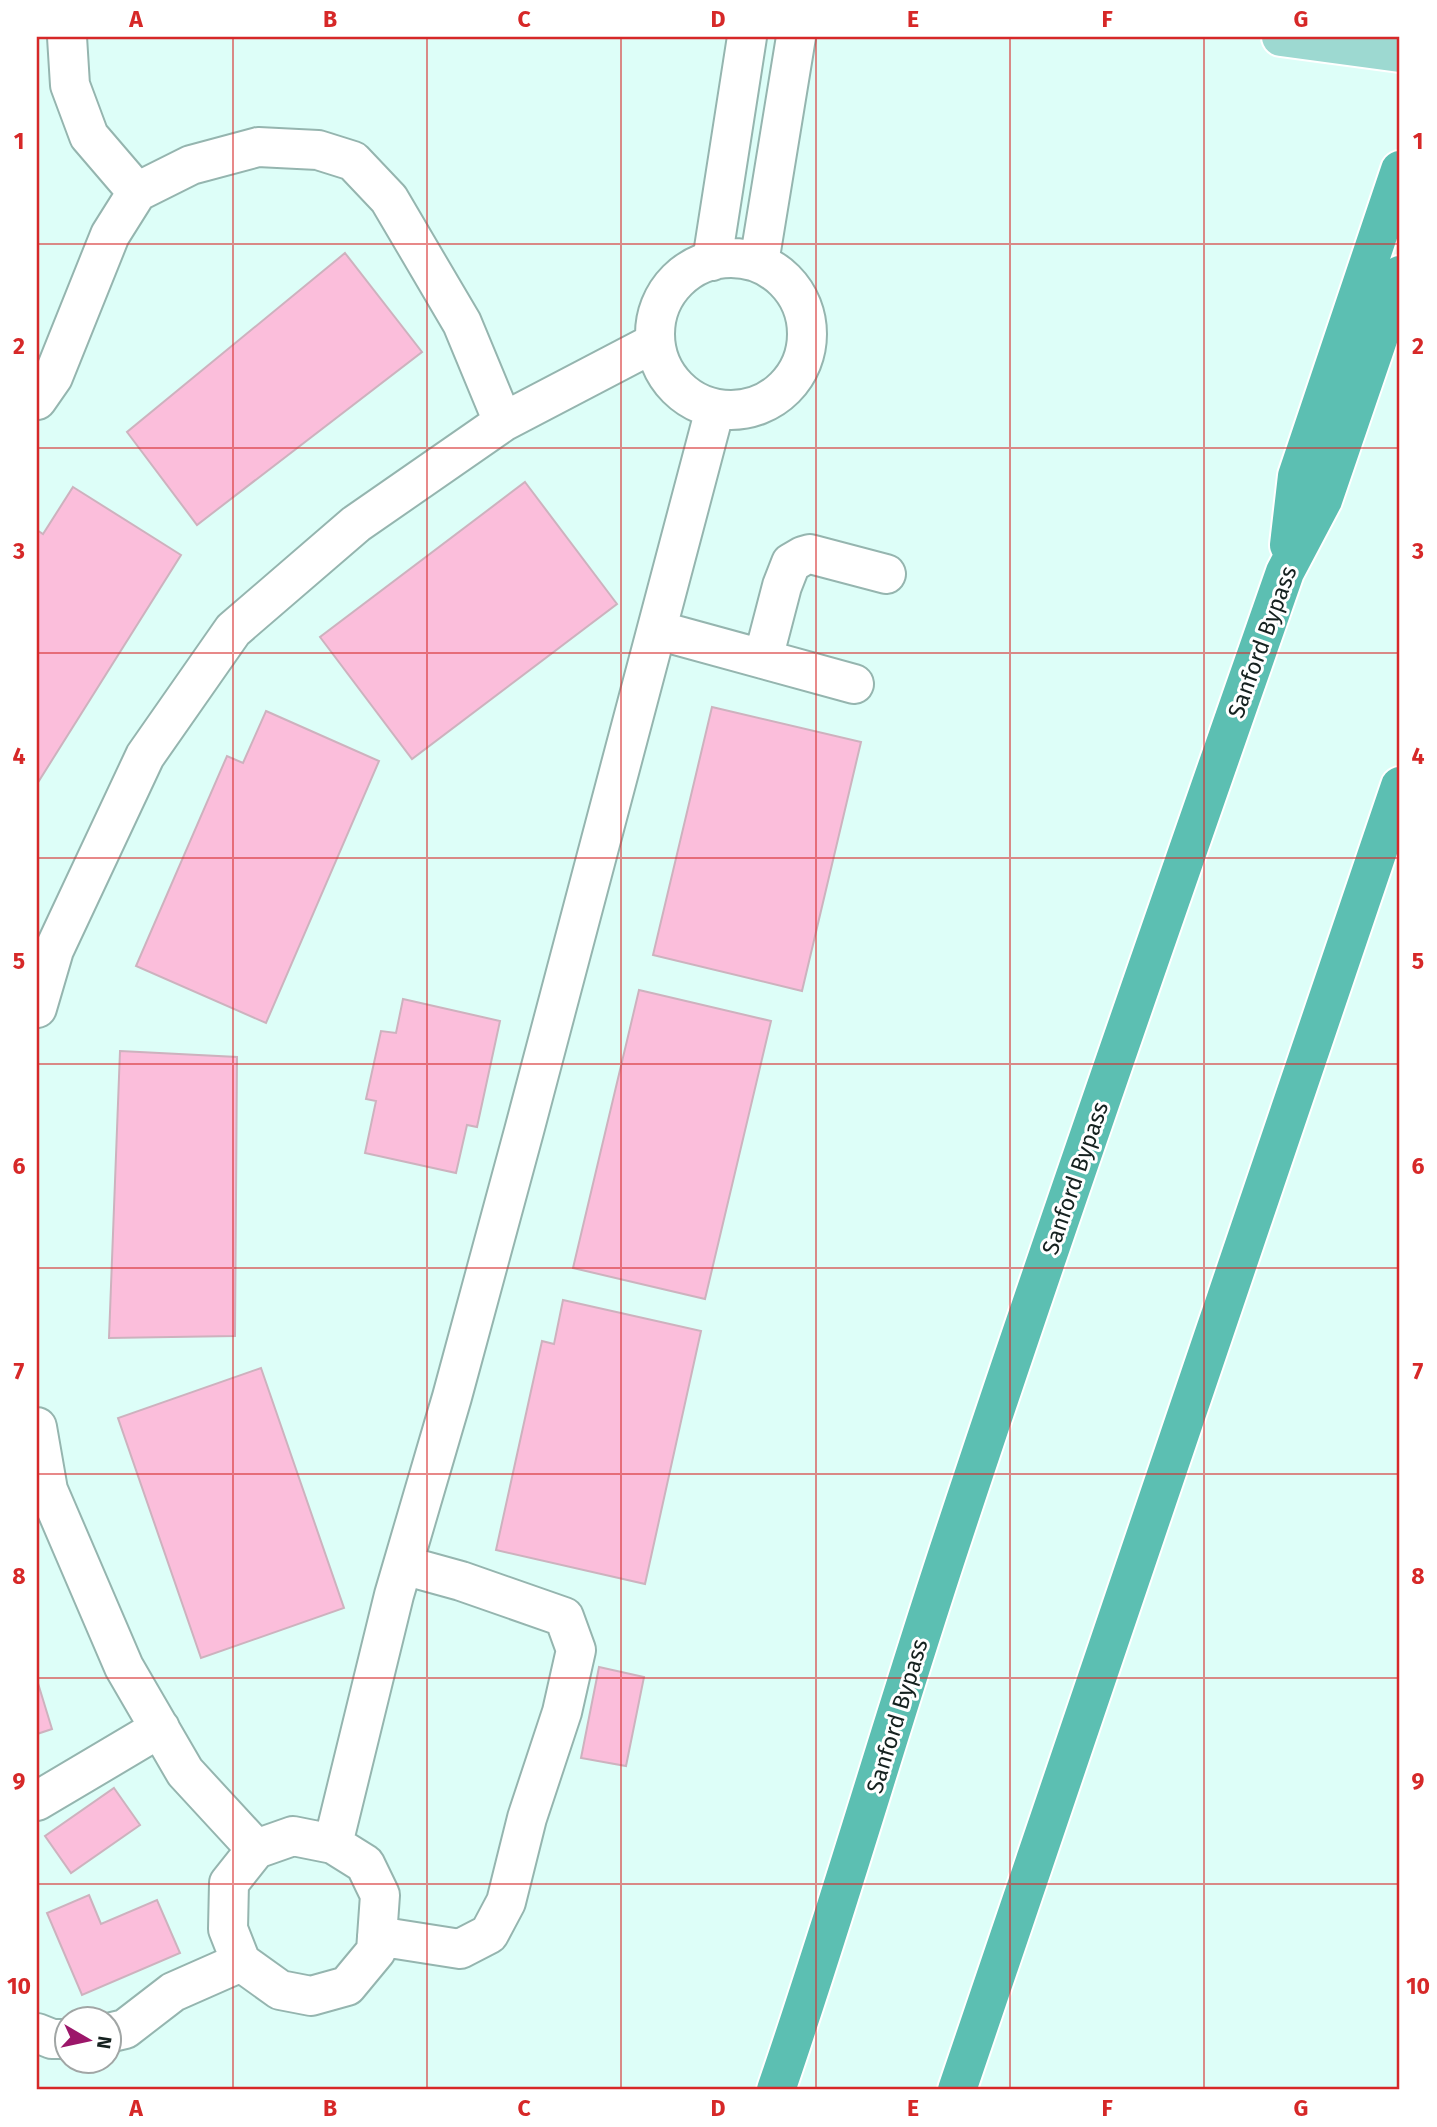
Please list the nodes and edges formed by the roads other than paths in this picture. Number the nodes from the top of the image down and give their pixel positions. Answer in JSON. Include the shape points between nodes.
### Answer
{"nodes":[{"id":1,"x":67,"y":37,"type":"edge"},
{"id":2,"x":747,"y":37,"type":"edge"},
{"id":3,"x":796,"y":37,"type":"edge"},
{"id":4,"x":1298,"y":39,"type":"edge"},
{"id":5,"x":1400,"y":54,"type":"edge"},
{"id":6,"x":1400,"y":170,"type":"edge"},
{"id":7,"x":138,"y":192,"type":"junction"},
{"id":8,"x":712,"y":261,"type":"junction"},
{"id":9,"x":760,"y":263,"type":"junction"},
{"id":10,"x":1400,"y":275,"type":"edge"},
{"id":11,"x":654,"y":344,"type":"junction"},
{"id":12,"x":37,"y":400,"type":"edge"},
{"id":13,"x":715,"y":409,"type":"junction"},
{"id":14,"x":503,"y":422,"type":"junction"},
{"id":15,"x":1286,"y":572,"type":"junction"},
{"id":16,"x":886,"y":574,"type":"dead end"},
{"id":17,"x":657,"y":630,"type":"junction"},
{"id":18,"x":762,"y":659,"type":"junction"},
{"id":19,"x":854,"y":684,"type":"dead end"},
{"id":20,"x":1400,"y":786,"type":"edge"},
{"id":21,"x":1400,"y":810,"type":"edge"},
{"id":22,"x":1355,"y":918,"type":"junction"},
{"id":23,"x":37,"y":1008,"type":"edge"},
{"id":24,"x":37,"y":1427,"type":"edge"},
{"id":25,"x":402,"y":1565,"type":"junction"},
{"id":26,"x":160,"y":1728,"type":"junction"},
{"id":27,"x":37,"y":1801,"type":"edge"},
{"id":28,"x":333,"y":1844,"type":"junction"},
{"id":29,"x":256,"y":1849,"type":"junction"},
{"id":30,"x":377,"y":1936,"type":"junction"},
{"id":31,"x":241,"y":1962,"type":"junction"},
{"id":32,"x":122,"y":2030,"type":"edge"},
{"id":33,"x":776,"y":2090,"type":"edge"},
{"id":34,"x":957,"y":2090,"type":"edge"}],
"edges":[{"from":1,"to":7,"type":"street","via":[[70,85],[89,136]]},
{"from":2,"to":8,"type":"street"},
{"from":3,"to":9,"type":"street"},
{"from":4,"to":5,"type":"main road"},
{"from":6,"to":15,"type":"highway","via":[[1297,476]]},
{"from":7,"to":12,"type":"street","via":[[110,234],[53,377]]},
{"from":7,"to":14,"type":"street","via":[[191,165],[258,148],[318,150],[353,162],[389,199],[462,323]]},
{"from":8,"to":9,"type":"street","via":[[734,257]]},
{"from":8,"to":11,"type":"street","via":[[684,273],[666,293],[656,317]]},
{"from":9,"to":13,"type":"street","via":[[782,277],[805,317],[807,341],[801,364],[789,384],[770,400],[749,408]]},
{"from":10,"to":15,"type":"highway","name":"Sanford Bypass","via":[[1323,500]]},
{"from":11,"to":13,"type":"street","via":[[662,369],[678,391]]},
{"from":11,"to":14,"type":"street"},
{"from":13,"to":17,"type":"street"},
{"from":14,"to":23,"type":"street","via":[[356,524],[233,630],[145,756],[54,950]]},
{"from":15,"to":33,"type":"highway","name":"Sanford Bypass","via":[[949,1549]]},
{"from":16,"to":18,"type":"street","via":[[810,554],[791,563]]},
{"from":17,"to":18,"type":"street"},
{"from":17,"to":25,"type":"street","via":[[467,1344]]},
{"from":18,"to":19,"type":"street"},
{"from":20,"to":22,"type":"highway"},
{"from":21,"to":22,"type":"highway"},
{"from":22,"to":34,"type":"highway"},
{"from":24,"to":26,"type":"street","via":[[48,1490],[124,1667]]},
{"from":25,"to":28,"type":"street"},
{"from":25,"to":30,"type":"street","via":[[564,1617],[576,1650],[506,1902],[489,1934],[460,1950]]},
{"from":26,"to":27,"type":"street"},
{"from":26,"to":29,"type":"street","via":[[185,1772]]},
{"from":28,"to":29,"type":"street","via":[[293,1836]]},
{"from":28,"to":30,"type":"street","via":[[365,1864],[380,1895]]},
{"from":29,"to":31,"type":"street","via":[[229,1883],[228,1929]]},
{"from":30,"to":31,"type":"street","via":[[376,1951],[347,1986],[311,1996],[280,1990]]},
{"from":31,"to":32,"type":"street","via":[[173,1992]]}]}
